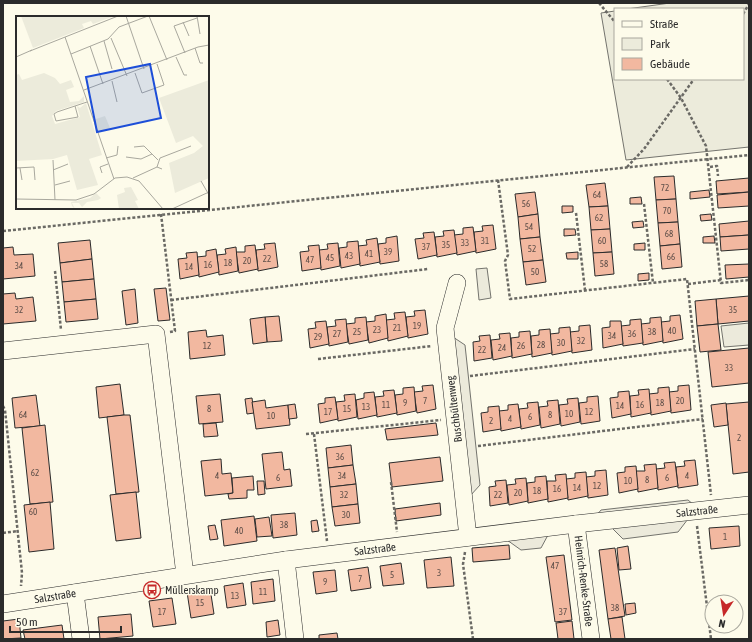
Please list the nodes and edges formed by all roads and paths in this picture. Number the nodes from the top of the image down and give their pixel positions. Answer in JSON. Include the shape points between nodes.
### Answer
{"nodes":[{"id":1,"x":599,"y":3,"type":"edge"},
{"id":2,"x":614,"y":21,"type":"edge"},
{"id":3,"x":668,"y":80,"type":"edge"},
{"id":4,"x":693,"y":80,"type":"edge"},
{"id":5,"x":681,"y":98,"type":"junction"},
{"id":6,"x":749,"y":155,"type":"edge"},
{"id":7,"x":709,"y":159,"type":"junction"},
{"id":8,"x":627,"y":167,"type":"junction"},
{"id":9,"x":710,"y":167,"type":"junction"},
{"id":10,"x":718,"y":176,"type":"dead end"},
{"id":11,"x":498,"y":180,"type":"junction"},
{"id":12,"x":644,"y":204,"type":"dead end"},
{"id":13,"x":576,"y":213,"type":"dead end"},
{"id":14,"x":161,"y":214,"type":"junction"},
{"id":15,"x":3,"y":231,"type":"edge"},
{"id":16,"x":428,"y":269,"type":"dead end"},
{"id":17,"x":55,"y":271,"type":"dead end"},
{"id":18,"x":721,"y":280,"type":"junction"},
{"id":19,"x":749,"y":280,"type":"edge"},
{"id":20,"x":456,"y":283,"type":"dead end"},
{"id":21,"x":653,"y":283,"type":"junction"},
{"id":22,"x":688,"y":284,"type":"junction"},
{"id":23,"x":585,"y":290,"type":"junction"},
{"id":24,"x":171,"y":300,"type":"junction"},
{"id":25,"x":175,"y":332,"type":"dead end"},
{"id":26,"x":62,"y":344,"type":"junction"},
{"id":27,"x":437,"y":345,"type":"dead end"},
{"id":28,"x":695,"y":349,"type":"junction"},
{"id":29,"x":3,"y":352,"type":"edge"},
{"id":30,"x":318,"y":358,"type":"dead end"},
{"id":31,"x":470,"y":376,"type":"dead end"},
{"id":32,"x":3,"y":406,"type":"edge"},
{"id":33,"x":4,"y":410,"type":"edge"},
{"id":34,"x":703,"y":419,"type":"junction"},
{"id":35,"x":446,"y":420,"type":"dead end"},
{"id":36,"x":306,"y":434,"type":"dead end"},
{"id":37,"x":314,"y":434,"type":"junction"},
{"id":38,"x":478,"y":446,"type":"dead end"},
{"id":39,"x":390,"y":482,"type":"dead end"},
{"id":40,"x":711,"y":496,"type":"dead end"},
{"id":41,"x":749,"y":505,"type":"edge"},
{"id":42,"x":696,"y":512,"type":"junction"},
{"id":43,"x":576,"y":524,"type":"junction"},
{"id":44,"x":18,"y":531,"type":"junction"},
{"id":45,"x":3,"y":533,"type":"edge"},
{"id":46,"x":397,"y":537,"type":"dead end"},
{"id":47,"x":468,"y":537,"type":"junction"},
{"id":48,"x":327,"y":545,"type":"dead end"},
{"id":49,"x":286,"y":560,"type":"junction"},
{"id":50,"x":185,"y":575,"type":"junction"},
{"id":51,"x":76,"y":593,"type":"junction"},
{"id":52,"x":11,"y":603,"type":"edge"},
{"id":53,"x":81,"y":639,"type":"edge"},
{"id":54,"x":295,"y":639,"type":"edge"},
{"id":55,"x":472,"y":639,"type":"edge"},
{"id":56,"x":591,"y":639,"type":"edge"},
{"id":57,"x":711,"y":639,"type":"edge"}],
"edges":[{"from":1,"to":2,"type":"path"},
{"from":3,"to":5,"type":"path"},
{"from":4,"to":5,"type":"path"},
{"from":5,"to":7,"type":"path","via":[[701,134]]},
{"from":5,"to":8,"type":"path","via":[[644,150]]},
{"from":6,"to":7,"type":"path"},
{"from":7,"to":8,"type":"path"},
{"from":7,"to":9,"type":"path"},
{"from":8,"to":11,"type":"path"},
{"from":9,"to":10,"type":"path","via":[[717,166]]},
{"from":9,"to":18,"type":"path"},
{"from":11,"to":14,"type":"path"},
{"from":11,"to":23,"type":"path","via":[[508,255],[505,260],[510,299]]},
{"from":12,"to":21,"type":"path"},
{"from":13,"to":23,"type":"path"},
{"from":14,"to":15,"type":"path"},
{"from":14,"to":24,"type":"path"},
{"from":16,"to":24,"type":"path"},
{"from":17,"to":26,"type":"path"},
{"from":18,"to":19,"type":"path","via":[[721,283]]},
{"from":18,"to":22,"type":"path"},
{"from":20,"to":47,"type":"street","name":"Buschbültenweg","via":[[444,328]]},
{"from":21,"to":22,"type":"path","via":[[687,279]]},
{"from":21,"to":23,"type":"path"},
{"from":22,"to":28,"type":"path"},
{"from":24,"to":25,"type":"path"},
{"from":26,"to":29,"type":"street"},
{"from":26,"to":50,"type":"street","via":[[156,334]]},
{"from":27,"to":30,"type":"path"},
{"from":28,"to":31,"type":"path"},
{"from":28,"to":34,"type":"path"},
{"from":32,"to":33,"type":"path"},
{"from":33,"to":44,"type":"path"},
{"from":34,"to":38,"type":"path"},
{"from":34,"to":40,"type":"path"},
{"from":35,"to":37,"type":"path"},
{"from":36,"to":37,"type":"path"},
{"from":37,"to":48,"type":"path"},
{"from":39,"to":46,"type":"path"},
{"from":41,"to":42,"type":"street","name":"Salzstraße"},
{"from":42,"to":43,"type":"street","name":"Salzstraße"},
{"from":42,"to":57,"type":"path"},
{"from":43,"to":47,"type":"street","name":"Salzstraße"},
{"from":43,"to":56,"type":"street","name":"Heinrich-Renke-Straße"},
{"from":44,"to":45,"type":"path"},
{"from":44,"to":52,"type":"path","via":[[22,572]]},
{"from":47,"to":49,"type":"street","name":"Salzstraße"},
{"from":47,"to":55,"type":"path","via":[[469,546],[464,554],[463,564]]},
{"from":49,"to":50,"type":"street","name":"Salzstraße"},
{"from":49,"to":54,"type":"street"},
{"from":50,"to":51,"type":"street","name":"Salzstraße"},
{"from":51,"to":52,"type":"street","name":"Salzstraße"},
{"from":51,"to":53,"type":"street"}]}
